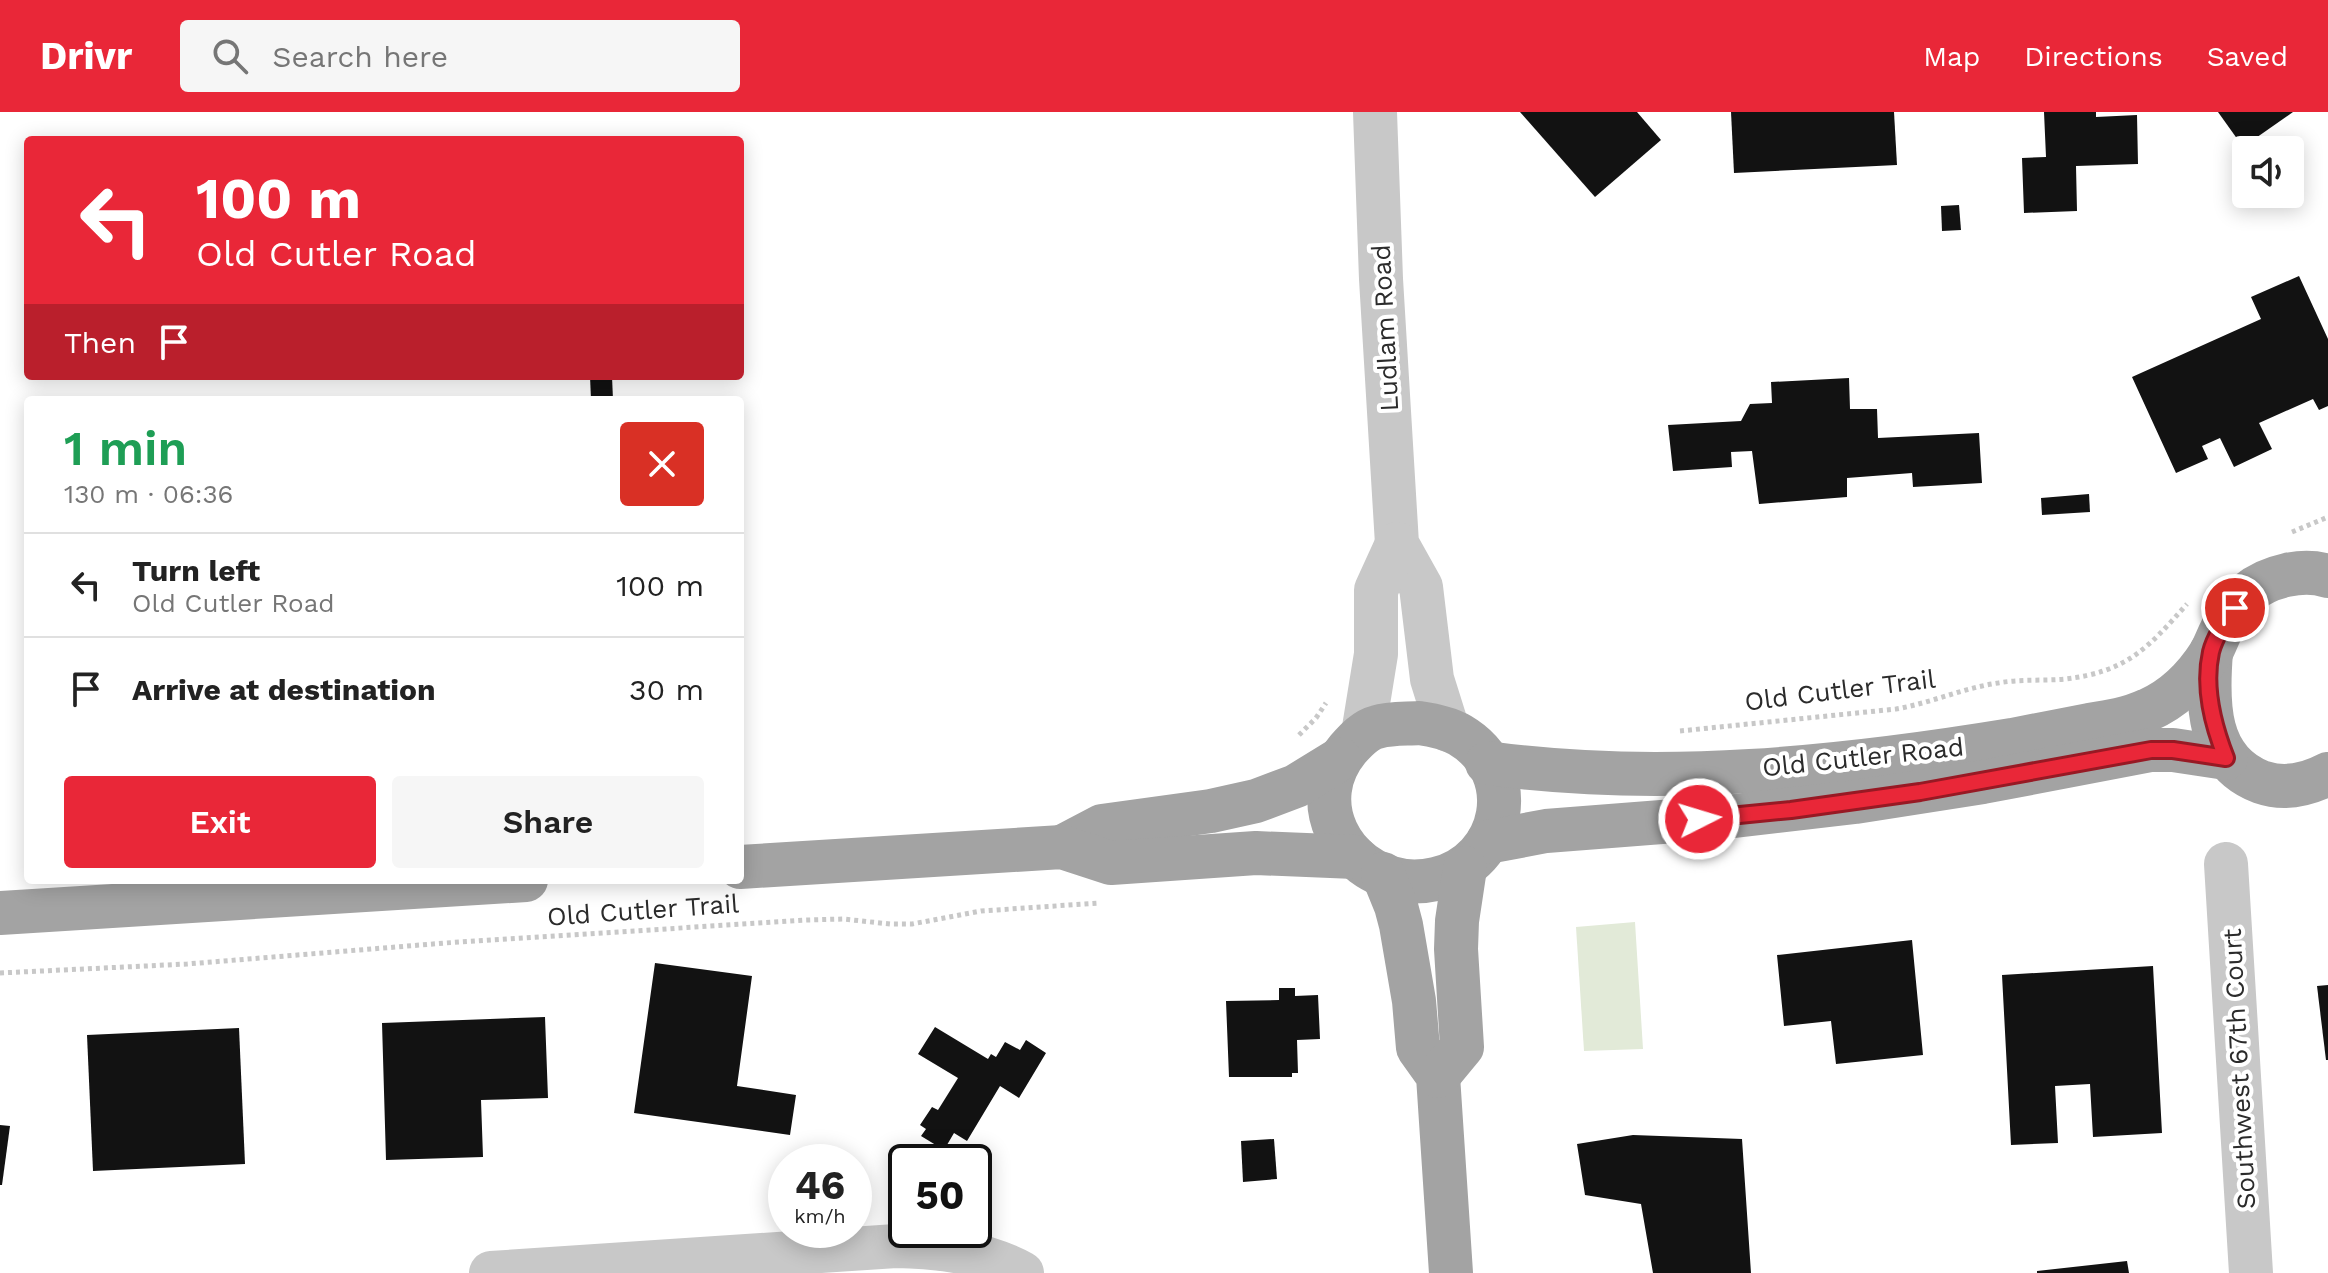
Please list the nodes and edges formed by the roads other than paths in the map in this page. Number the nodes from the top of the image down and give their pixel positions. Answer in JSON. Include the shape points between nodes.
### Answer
{"nodes":[{"id":1,"x":1375,"y":112,"type":"edge"},
{"id":2,"x":1397,"y":544,"type":"junction"},
{"id":3,"x":2327,"y":574,"type":"edge"},
{"id":4,"x":2211,"y":652,"type":"junction"},
{"id":5,"x":1448,"y":730,"type":"junction"},
{"id":6,"x":1351,"y":746,"type":"junction"},
{"id":7,"x":2226,"y":758,"type":"junction"},
{"id":8,"x":1487,"y":763,"type":"junction"},
{"id":9,"x":2328,"y":774,"type":"edge"},
{"id":10,"x":1062,"y":847,"type":"junction"},
{"id":11,"x":1477,"y":855,"type":"junction"},
{"id":12,"x":2226,"y":864,"type":"dead end"},
{"id":13,"x":1369,"y":866,"type":"junction"},
{"id":14,"x":744,"y":867,"type":"edge"},
{"id":15,"x":462,"y":884,"type":"edge"},
{"id":16,"x":0,"y":913,"type":"edge"},
{"id":17,"x":1438,"y":1076,"type":"junction"},
{"id":18,"x":1021,"y":1272,"type":"edge"},
{"id":19,"x":491,"y":1273,"type":"edge"},
{"id":20,"x":1451,"y":1273,"type":"edge"},
{"id":21,"x":2251,"y":1273,"type":"edge"}],
"edges":[{"from":1,"to":2,"type":"street","name":"Ludlam Road"},
{"from":2,"to":5,"type":"street","name":"Ludlam Road","via":[[1421,587],[1432,679]]},
{"from":2,"to":6,"type":"street","name":"Ludlam Road","via":[[1376,590],[1376,654]]},
{"from":3,"to":4,"type":"main road","name":"Old Cutler Road","via":[[2300,573],[2249,592]]},
{"from":4,"to":7,"type":"main road","name":"Old Cutler Road","via":[[2213,727]]},
{"from":4,"to":8,"type":"main road","name":"Old Cutler Road","via":[[2185,687],[2148,710],[1962,748],[1699,773],[1604,774]]},
{"from":5,"to":6,"type":"main road","via":[[1419,723],[1377,727]]},
{"from":5,"to":8,"type":"main road","via":[[1470,742]]},
{"from":6,"to":10,"type":"main road","via":[[1296,786],[1256,801],[1102,826]]},
{"from":6,"to":13,"type":"main road","via":[[1331,781],[1329,805],[1345,847]]},
{"from":7,"to":9,"type":"main road","name":"Old Cutler Road","via":[[2249,777],[2268,784],[2300,785]]},
{"from":7,"to":11,"type":"main road","name":"Old Cutler Road","via":[[2151,750],[1855,802],[1546,831]]},
{"from":8,"to":11,"type":"main road","via":[[1496,779],[1498,815]]},
{"from":10,"to":13,"type":"main road","name":"Old Cutler Road","via":[[1111,863],[1256,853]]},
{"from":10,"to":14,"type":"main road"},
{"from":11,"to":13,"type":"main road","name":"Old Cutler Road","via":[[1447,876],[1429,880],[1406,881]]},
{"from":11,"to":17,"type":"main road","via":[[1457,921],[1462,1047]]},
{"from":12,"to":21,"type":"street","name":"Southwest 67th Court"},
{"from":13,"to":17,"type":"main road","via":[[1396,906],[1418,1048]]},
{"from":15,"to":16,"type":"main road"},
{"from":17,"to":20,"type":"main road"},
{"from":18,"to":19,"type":"street","via":[[969,1254],[896,1246]]}]}
